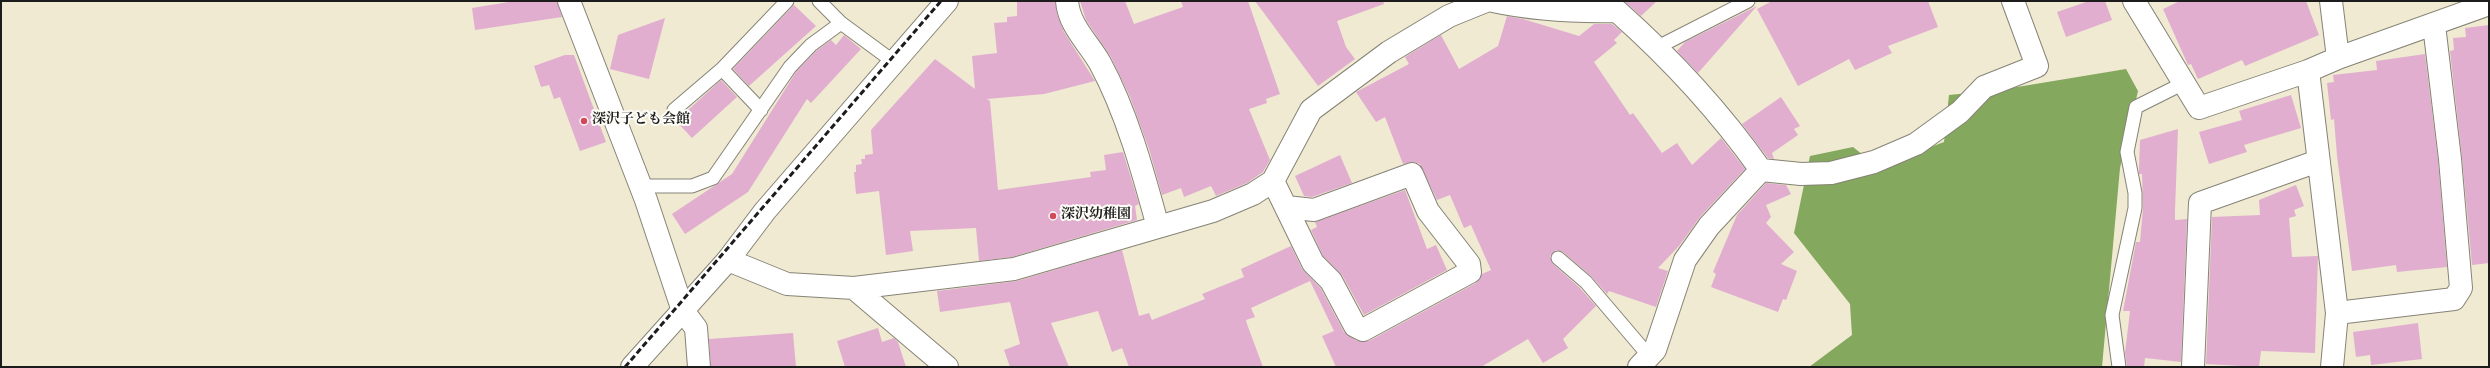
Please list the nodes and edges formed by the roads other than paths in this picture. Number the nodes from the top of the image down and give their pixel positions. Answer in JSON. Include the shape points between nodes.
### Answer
{"nodes":[{"id":1,"x":569,"y":1,"type":"edge"},
{"id":2,"x":787,"y":1,"type":"edge"},
{"id":3,"x":819,"y":1,"type":"edge"},
{"id":4,"x":947,"y":1,"type":"edge"},
{"id":5,"x":1067,"y":1,"type":"edge"},
{"id":6,"x":1486,"y":1,"type":"edge"},
{"id":7,"x":1493,"y":1,"type":"edge"},
{"id":8,"x":1748,"y":1,"type":"edge"},
{"id":9,"x":2013,"y":1,"type":"edge"},
{"id":10,"x":2331,"y":1,"type":"edge"},
{"id":11,"x":2143,"y":3,"type":"edge"},
{"id":12,"x":2489,"y":4,"type":"edge"},
{"id":13,"x":1620,"y":6,"type":"edge"},
{"id":14,"x":841,"y":23,"type":"junction"},
{"id":15,"x":2434,"y":25,"type":"junction"},
{"id":16,"x":1658,"y":47,"type":"junction"},
{"id":17,"x":2338,"y":58,"type":"junction"},
{"id":18,"x":894,"y":62,"type":"junction"},
{"id":19,"x":722,"y":69,"type":"junction"},
{"id":20,"x":2308,"y":71,"type":"junction"},
{"id":21,"x":2184,"y":83,"type":"junction"},
{"id":22,"x":674,"y":110,"type":"dead end"},
{"id":23,"x":761,"y":110,"type":"junction"},
{"id":24,"x":2318,"y":161,"type":"junction"},
{"id":25,"x":1761,"y":170,"type":"junction"},
{"id":26,"x":1273,"y":181,"type":"junction"},
{"id":27,"x":640,"y":186,"type":"junction"},
{"id":28,"x":1286,"y":207,"type":"junction"},
{"id":29,"x":1158,"y":227,"type":"junction"},
{"id":30,"x":1558,"y":258,"type":"dead end"},
{"id":31,"x":728,"y":260,"type":"junction"},
{"id":32,"x":854,"y":288,"type":"junction"},
{"id":33,"x":683,"y":310,"type":"junction"},
{"id":34,"x":2337,"y":313,"type":"junction"},
{"id":35,"x":1644,"y":362,"type":"edge"},
{"id":36,"x":632,"y":367,"type":"edge"},
{"id":37,"x":699,"y":367,"type":"edge"},
{"id":38,"x":947,"y":367,"type":"edge"},
{"id":39,"x":2119,"y":367,"type":"edge"},
{"id":40,"x":2193,"y":367,"type":"edge"},
{"id":41,"x":2332,"y":367,"type":"edge"}],
"edges":[{"from":1,"to":27,"type":"street"},
{"from":2,"to":19,"type":"lane"},
{"from":3,"to":14,"type":"lane"},
{"from":4,"to":18,"type":"street"},
{"from":5,"to":29,"type":"street","via":[[1079,35],[1099,62],[1137,149]]},
{"from":6,"to":26,"type":"street","via":[[1449,16],[1389,52],[1311,110]]},
{"from":7,"to":13,"type":"street","via":[[1524,8],[1564,12]]},
{"from":8,"to":16,"type":"lane"},
{"from":9,"to":25,"type":"street","via":[[2037,66],[1984,87],[1960,112],[1916,144],[1874,162],[1831,173],[1801,174]]},
{"from":10,"to":17,"type":"street"},
{"from":11,"to":21,"type":"street"},
{"from":12,"to":15,"type":"street"},
{"from":13,"to":16,"type":"street"},
{"from":14,"to":18,"type":"lane"},
{"from":14,"to":23,"type":"lane","via":[[811,45],[790,67]]},
{"from":15,"to":17,"type":"street"},
{"from":15,"to":34,"type":"street","via":[[2450,159],[2461,288],[2454,299]]},
{"from":16,"to":25,"type":"street","via":[[1747,150]]},
{"from":17,"to":20,"type":"street"},
{"from":18,"to":31,"type":"street","via":[[765,211]]},
{"from":19,"to":22,"type":"lane"},
{"from":19,"to":23,"type":"lane"},
{"from":20,"to":21,"type":"street","via":[[2199,108]]},
{"from":20,"to":24,"type":"street"},
{"from":21,"to":39,"type":"lane","via":[[2136,107],[2127,152],[2135,193],[2135,208],[2112,314]]},
{"from":23,"to":27,"type":"lane","via":[[713,178],[692,186]]},
{"from":24,"to":34,"type":"street"},
{"from":24,"to":40,"type":"street","via":[[2200,203]]},
{"from":25,"to":35,"type":"street","via":[[1709,226],[1685,260],[1655,350]]},
{"from":26,"to":28,"type":"street"},
{"from":26,"to":29,"type":"street","via":[[1253,194],[1213,211]]},
{"from":27,"to":33,"type":"street"},
{"from":28,"to":28,"type":"street","via":[[1313,263],[1331,281],[1355,326],[1363,330],[1470,272],[1469,264],[1428,211],[1412,174],[1314,210]]},
{"from":29,"to":32,"type":"street","via":[[1014,269]]},
{"from":30,"to":35,"type":"lane","via":[[1586,282]]},
{"from":31,"to":32,"type":"street","via":[[787,284]]},
{"from":31,"to":33,"type":"street"},
{"from":32,"to":38,"type":"street"},
{"from":33,"to":36,"type":"street"},
{"from":33,"to":37,"type":"street","via":[[696,328]]},
{"from":34,"to":41,"type":"street"}]}
